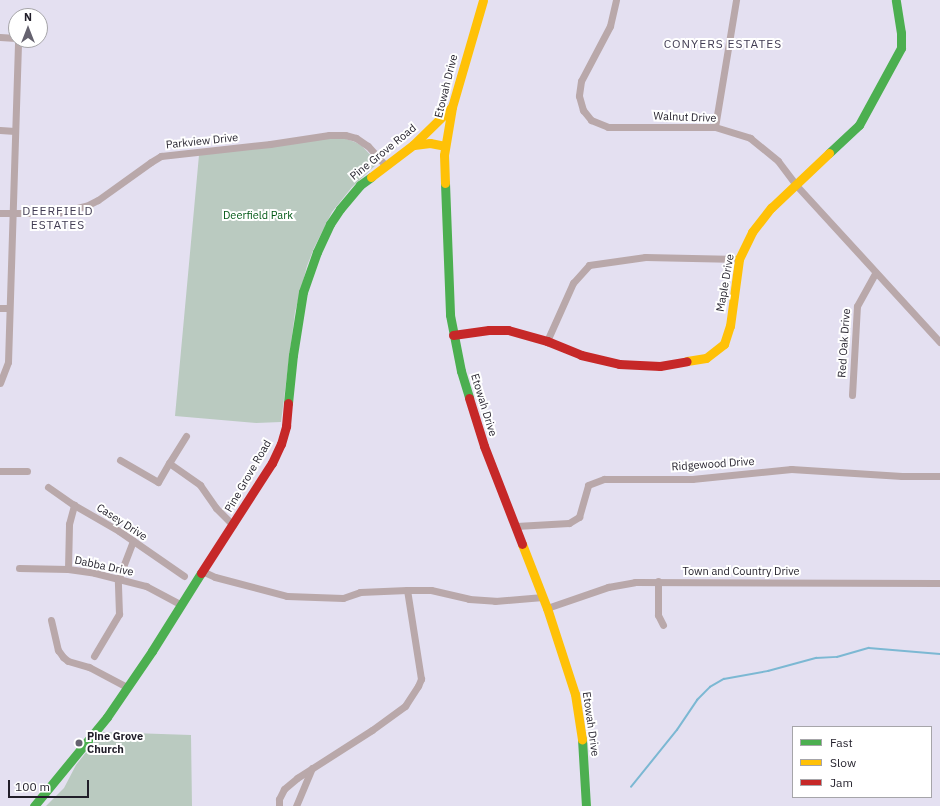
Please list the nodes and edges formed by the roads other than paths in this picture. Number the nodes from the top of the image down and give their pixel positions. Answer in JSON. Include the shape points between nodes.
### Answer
{"nodes":[{"id":1,"x":483,"y":0,"type":"edge"},
{"id":2,"x":616,"y":0,"type":"edge"},
{"id":3,"x":736,"y":0,"type":"edge"},
{"id":4,"x":896,"y":0,"type":"edge"},
{"id":5,"x":17,"y":48,"type":"edge"},
{"id":6,"x":452,"y":107,"type":"junction"},
{"id":7,"x":715,"y":127,"type":"junction"},
{"id":8,"x":0,"y":130,"type":"edge"},
{"id":9,"x":15,"y":131,"type":"junction"},
{"id":10,"x":427,"y":132,"type":"junction"},
{"id":11,"x":413,"y":145,"type":"junction"},
{"id":12,"x":445,"y":146,"type":"junction"},
{"id":13,"x":385,"y":166,"type":"junction"},
{"id":14,"x":796,"y":185,"type":"junction"},
{"id":15,"x":0,"y":213,"type":"edge"},
{"id":16,"x":12,"y":213,"type":"junction"},
{"id":17,"x":740,"y":259,"type":"junction"},
{"id":18,"x":875,"y":274,"type":"junction"},
{"id":19,"x":0,"y":308,"type":"edge"},
{"id":20,"x":9,"y":308,"type":"junction"},
{"id":21,"x":453,"y":335,"type":"junction"},
{"id":22,"x":546,"y":341,"type":"junction"},
{"id":23,"x":940,"y":342,"type":"edge"},
{"id":24,"x":0,"y":383,"type":"edge"},
{"id":25,"x":852,"y":395,"type":"dead end"},
{"id":26,"x":186,"y":436,"type":"dead end"},
{"id":27,"x":120,"y":460,"type":"dead end"},
{"id":28,"x":169,"y":463,"type":"junction"},
{"id":29,"x":0,"y":471,"type":"edge"},
{"id":30,"x":27,"y":472,"type":"dead end"},
{"id":31,"x":940,"y":476,"type":"edge"},
{"id":32,"x":48,"y":487,"type":"dead end"},
{"id":33,"x":74,"y":505,"type":"junction"},
{"id":34,"x":233,"y":525,"type":"junction"},
{"id":35,"x":516,"y":526,"type":"junction"},
{"id":36,"x":133,"y":541,"type":"junction"},
{"id":37,"x":19,"y":568,"type":"dead end"},
{"id":38,"x":68,"y":569,"type":"junction"},
{"id":39,"x":202,"y":571,"type":"junction"},
{"id":40,"x":184,"y":576,"type":"dead end"},
{"id":41,"x":118,"y":580,"type":"junction"},
{"id":42,"x":658,"y":581,"type":"junction"},
{"id":43,"x":940,"y":583,"type":"edge"},
{"id":44,"x":407,"y":590,"type":"junction"},
{"id":45,"x":543,"y":597,"type":"junction"},
{"id":46,"x":180,"y":604,"type":"junction"},
{"id":47,"x":547,"y":608,"type":"junction"},
{"id":48,"x":51,"y":620,"type":"dead end"},
{"id":49,"x":663,"y":625,"type":"dead end"},
{"id":50,"x":94,"y":656,"type":"dead end"},
{"id":51,"x":127,"y":687,"type":"junction"},
{"id":52,"x":312,"y":768,"type":"junction"},
{"id":53,"x":34,"y":806,"type":"edge"},
{"id":54,"x":279,"y":806,"type":"edge"},
{"id":55,"x":296,"y":806,"type":"edge"},
{"id":56,"x":586,"y":806,"type":"edge"}],
"edges":[{"from":1,"to":6,"type":"street","name":"Etowah Drive"},
{"from":2,"to":7,"type":"street","name":"Walnut Drive","via":[[610,26],[582,81],[579,96],[583,110],[592,120],[608,127]]},
{"from":3,"to":7,"type":"street"},
{"from":4,"to":14,"type":"street","name":"Maple Drive","via":[[901,48],[859,125]]},
{"from":5,"to":9,"type":"street"},
{"from":6,"to":10,"type":"street","name":"Pine Grove Road"},
{"from":6,"to":12,"type":"street","name":"Etowah Drive"},
{"from":7,"to":14,"type":"street","name":"Walnut Drive","via":[[750,138],[778,161]]},
{"from":8,"to":9,"type":"street"},
{"from":9,"to":16,"type":"street"},
{"from":10,"to":11,"type":"street","name":"Pine Grove Road"},
{"from":10,"to":12,"type":"street"},
{"from":11,"to":12,"type":"street","via":[[426,142]]},
{"from":11,"to":13,"type":"street","name":"Pine Grove Road"},
{"from":12,"to":21,"type":"street","name":"Etowah Drive","via":[[448,295]]},
{"from":13,"to":16,"type":"street","name":"Parkview Drive","via":[[368,146],[356,138],[345,135],[161,156],[86,206],[57,212]]},
{"from":13,"to":34,"type":"street","name":"Pine Grove Road","via":[[360,185],[340,209],[317,252],[301,300],[286,426],[272,463]]},
{"from":14,"to":17,"type":"street","name":"Maple Drive","via":[[771,208],[752,232]]},
{"from":14,"to":18,"type":"street","name":"Walnut Drive"},
{"from":15,"to":16,"type":"street","name":"Parkview Drive"},
{"from":16,"to":20,"type":"street"},
{"from":17,"to":22,"type":"street","via":[[645,257],[589,265],[573,283]]},
{"from":17,"to":22,"type":"street","name":"Maple Drive","via":[[730,326],[724,344],[706,358],[660,366],[619,364],[582,355]]},
{"from":18,"to":23,"type":"street","name":"Walnut Drive"},
{"from":18,"to":25,"type":"street","name":"Red Oak Drive","via":[[857,306]]},
{"from":19,"to":20,"type":"street"},
{"from":20,"to":24,"type":"street","via":[[8,362]]},
{"from":21,"to":22,"type":"street","name":"Maple Drive","via":[[502,329]]},
{"from":21,"to":35,"type":"street","name":"Etowah Drive","via":[[462,376],[484,446]]},
{"from":26,"to":28,"type":"street"},
{"from":27,"to":28,"type":"street","via":[[158,482]]},
{"from":28,"to":34,"type":"street","via":[[200,485],[216,508]]},
{"from":29,"to":30,"type":"street"},
{"from":31,"to":35,"type":"street","name":"Ridgewood Drive","via":[[791,469],[692,479],[604,479],[588,485],[579,517],[569,523]]},
{"from":32,"to":33,"type":"street","name":"Casey Drive"},
{"from":33,"to":36,"type":"street","name":"Casey Drive"},
{"from":33,"to":38,"type":"street","via":[[69,524]]},
{"from":34,"to":39,"type":"street","name":"Pine Grove Road"},
{"from":35,"to":45,"type":"street","name":"Etowah Drive"},
{"from":36,"to":40,"type":"street","name":"Casey Drive"},
{"from":36,"to":41,"type":"street"},
{"from":37,"to":38,"type":"street","name":"Dabba Drive"},
{"from":38,"to":41,"type":"street","name":"Dabba Drive"},
{"from":39,"to":44,"type":"street","via":[[215,577],[287,596],[343,598],[360,592]]},
{"from":39,"to":46,"type":"street","name":"Pine Grove Road"},
{"from":41,"to":46,"type":"street","name":"Dabba Drive","via":[[146,586]]},
{"from":41,"to":50,"type":"street","via":[[119,614]]},
{"from":42,"to":43,"type":"street","name":"Town and Country Drive"},
{"from":42,"to":47,"type":"street","name":"Town and Country Drive","via":[[618,584]]},
{"from":42,"to":49,"type":"street","via":[[658,614]]},
{"from":44,"to":45,"type":"street","via":[[431,590],[469,599],[495,601]]},
{"from":44,"to":52,"type":"street","via":[[421,679],[418,686],[405,706]]},
{"from":45,"to":47,"type":"street","name":"Etowah Drive"},
{"from":46,"to":51,"type":"street","name":"Pine Grove Road"},
{"from":47,"to":56,"type":"street","name":"Etowah Drive","via":[[577,702],[583,742]]},
{"from":48,"to":51,"type":"street","via":[[58,650],[63,657]]},
{"from":51,"to":53,"type":"street","name":"Pine Grove Road","via":[[107,717]]},
{"from":52,"to":54,"type":"street","via":[[284,789]]},
{"from":52,"to":55,"type":"street"}]}
